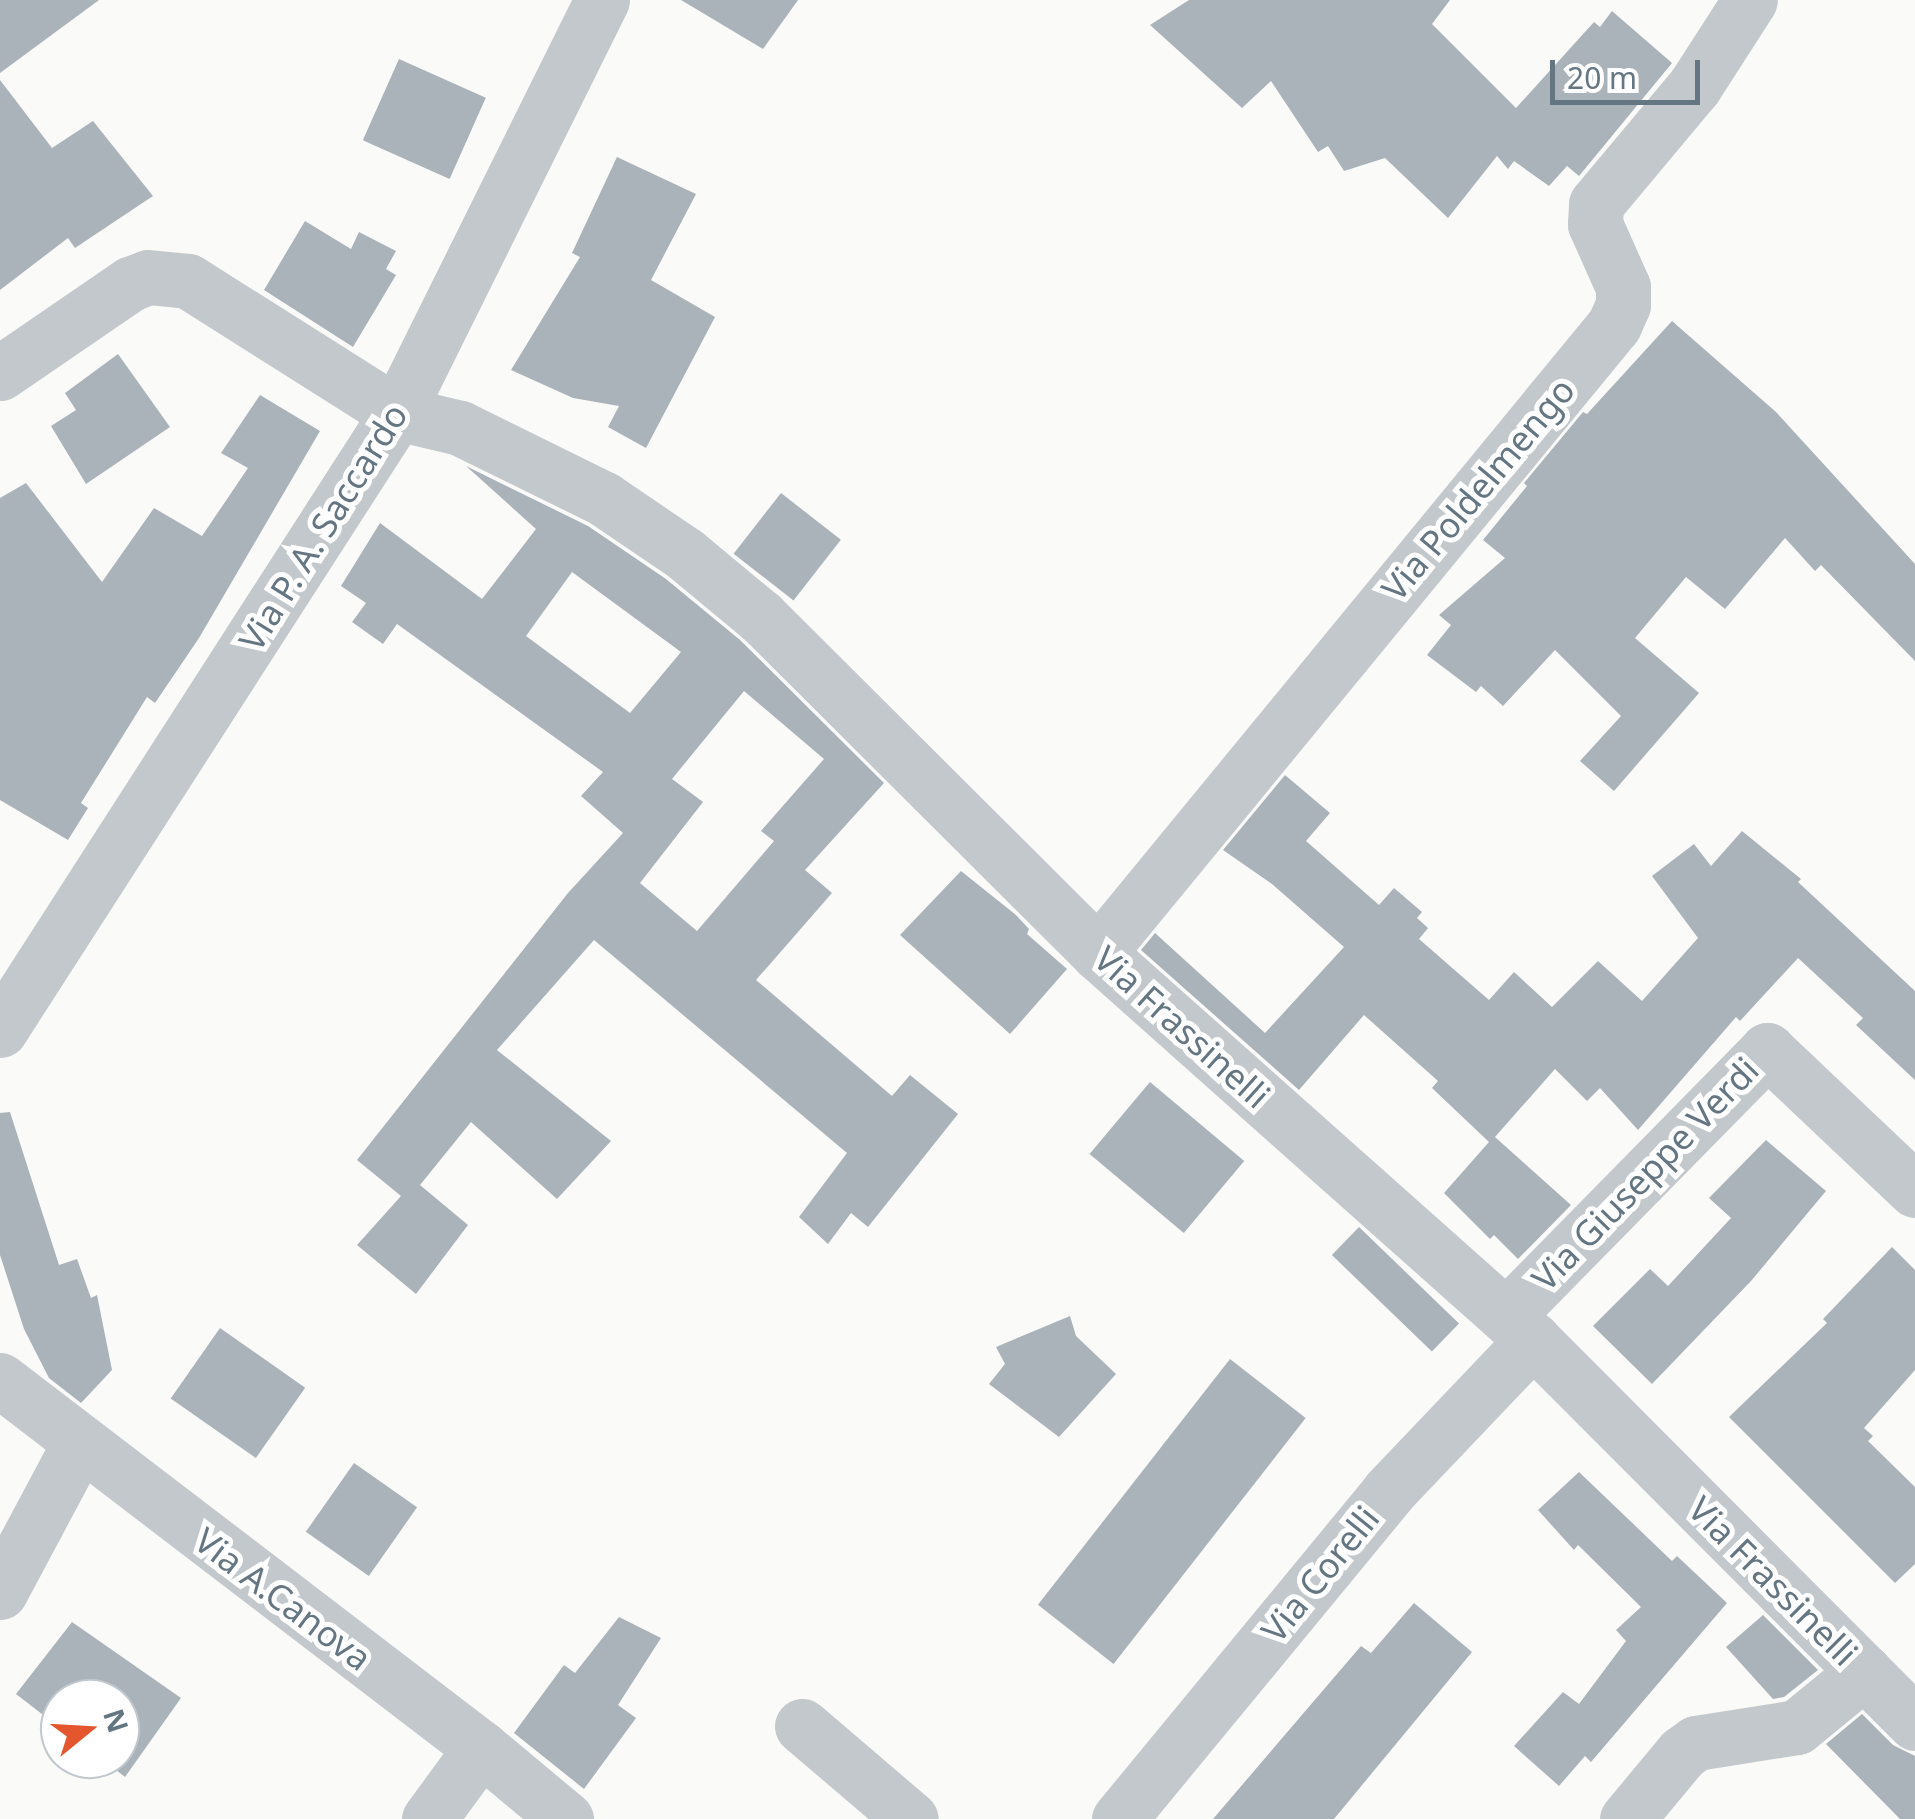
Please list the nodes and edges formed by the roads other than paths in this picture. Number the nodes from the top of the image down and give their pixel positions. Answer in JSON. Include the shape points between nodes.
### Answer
{"nodes":[{"id":1,"x":602,"y":0,"type":"edge"},
{"id":2,"x":1750,"y":0,"type":"edge"},
{"id":3,"x":0,"y":373,"type":"edge"},
{"id":4,"x":397,"y":413,"type":"junction"},
{"id":5,"x":1098,"y":953,"type":"junction"},
{"id":6,"x":0,"y":1030,"type":"edge"},
{"id":7,"x":1915,"y":1190,"type":"edge"},
{"id":8,"x":1520,"y":1328,"type":"junction"},
{"id":9,"x":0,"y":1380,"type":"edge"},
{"id":10,"x":79,"y":1444,"type":"junction"},
{"id":11,"x":0,"y":1592,"type":"edge"},
{"id":12,"x":1864,"y":1672,"type":"junction"},
{"id":13,"x":1915,"y":1723,"type":"edge"},
{"id":14,"x":802,"y":1726,"type":"dead end"},
{"id":15,"x":481,"y":1748,"type":"junction"},
{"id":16,"x":429,"y":1819,"type":"edge"},
{"id":17,"x":566,"y":1819,"type":"edge"},
{"id":18,"x":911,"y":1819,"type":"edge"},
{"id":19,"x":1119,"y":1819,"type":"edge"},
{"id":20,"x":1627,"y":1819,"type":"edge"}],
"edges":[{"from":1,"to":4,"type":"street","name":"Via P. A. Saccardo"},
{"from":2,"to":5,"type":"street","name":"Via Poldelmengo","via":[[1694,87],[1596,204],[1595,224],[1623,287],[1614,324]]},
{"from":3,"to":4,"type":"street","name":"Via Frassinelli","via":[[108,295],[148,277],[166,277],[188,282]]},
{"from":4,"to":5,"type":"street","name":"Via Frassinelli","via":[[460,428],[604,499],[686,554],[761,617]]},
{"from":4,"to":6,"type":"street","name":"Via P. A. Saccardo"},
{"from":5,"to":8,"type":"street","name":"Via Frassinelli"},
{"from":7,"to":8,"type":"street","name":"Via Giuseppe Verdi","via":[[1767,1050]]},
{"from":8,"to":12,"type":"street","name":"Via Frassinelli"},
{"from":8,"to":19,"type":"street","name":"Via Corelli"},
{"from":9,"to":10,"type":"street","name":"Via A.Canova"},
{"from":10,"to":11,"type":"street"},
{"from":10,"to":15,"type":"street","name":"Via A.Canova"},
{"from":12,"to":13,"type":"street","name":"Via Frassinelli"},
{"from":12,"to":20,"type":"street","via":[[1797,1727],[1696,1743]]},
{"from":14,"to":18,"type":"street"},
{"from":15,"to":16,"type":"street"},
{"from":15,"to":17,"type":"street","name":"Via A.Canova"}]}
